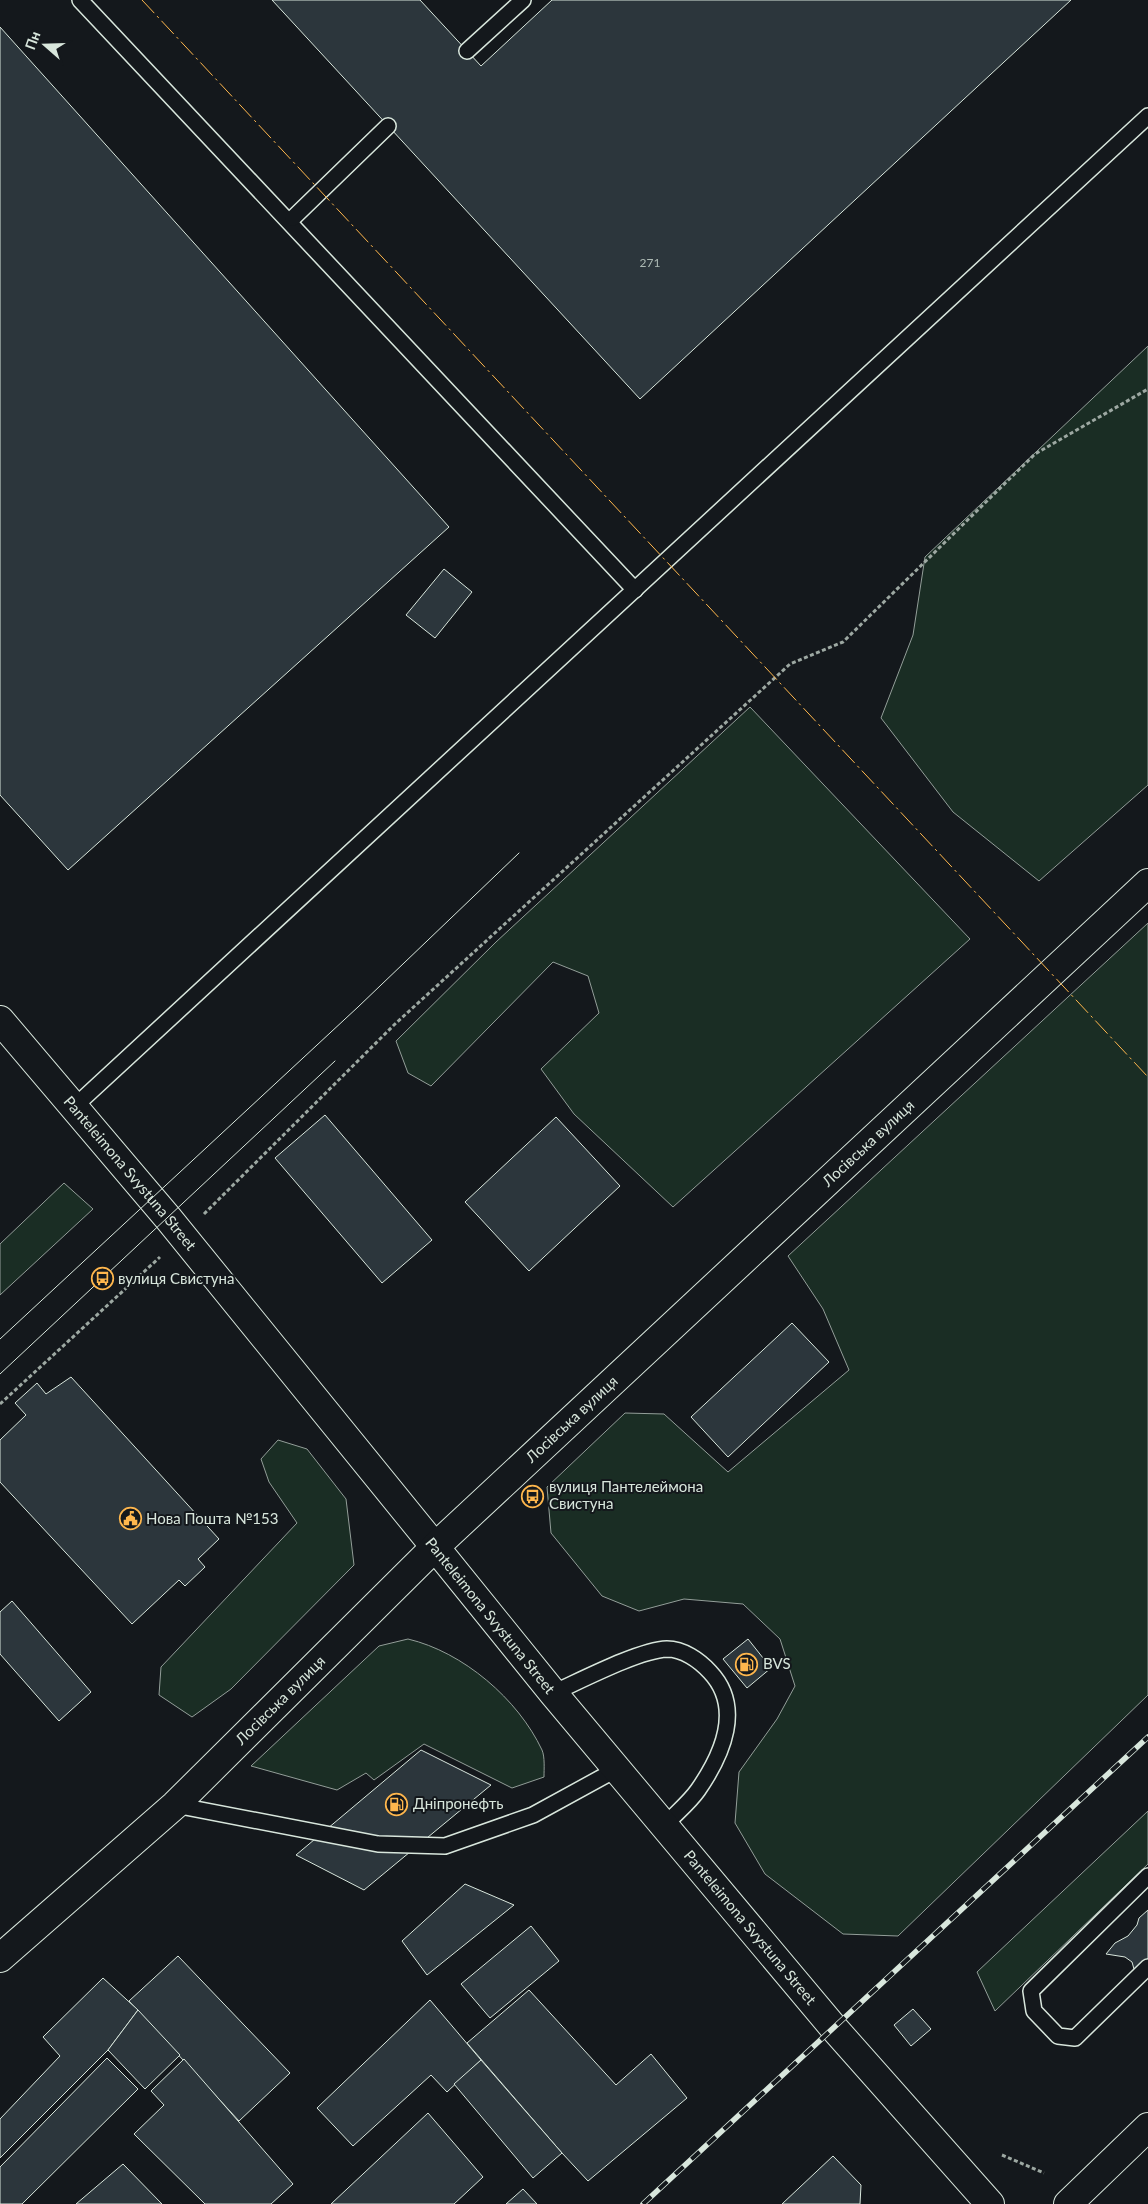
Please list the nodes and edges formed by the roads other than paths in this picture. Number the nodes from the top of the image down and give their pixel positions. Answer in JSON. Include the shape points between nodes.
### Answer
{"nodes":[{"id":1,"x":80,"y":0,"type":"edge"},
{"id":2,"x":523,"y":0,"type":"edge"},
{"id":3,"x":467,"y":51,"type":"dead end"},
{"id":4,"x":1148,"y":116,"type":"edge"},
{"id":5,"x":388,"y":126,"type":"dead end"},
{"id":6,"x":293,"y":218,"type":"dead end"},
{"id":7,"x":634,"y":590,"type":"junction"},
{"id":8,"x":1148,"y":883,"type":"edge"},
{"id":9,"x":0,"y":1020,"type":"edge"},
{"id":10,"x":74,"y":1107,"type":"junction"},
{"id":11,"x":435,"y":1547,"type":"junction"},
{"id":12,"x":553,"y":1693,"type":"junction"},
{"id":13,"x":617,"y":1769,"type":"junction"},
{"id":14,"x":174,"y":1805,"type":"junction"},
{"id":15,"x":664,"y":1826,"type":"junction"},
{"id":16,"x":1148,"y":1876,"type":"edge"},
{"id":17,"x":0,"y":1958,"type":"edge"},
{"id":18,"x":1148,"y":1967,"type":"edge"},
{"id":19,"x":1148,"y":2127,"type":"edge"},
{"id":20,"x":990,"y":2204,"type":"edge"},
{"id":21,"x":1068,"y":2204,"type":"edge"}],
"edges":[{"from":1,"to":7,"type":"lane"},
{"from":2,"to":3,"type":"lane"},
{"from":4,"to":7,"type":"lane"},
{"from":5,"to":6,"type":"lane"},
{"from":7,"to":10,"type":"lane"},
{"from":8,"to":11,"type":"main road","name":"Лосівська вулиця"},
{"from":9,"to":10,"type":"main road","name":"Panteleimona Svystuna Street"},
{"from":10,"to":11,"type":"main road","name":"Panteleimona Svystuna Street"},
{"from":11,"to":12,"type":"main road","name":"Panteleimona Svystuna Street"},
{"from":11,"to":14,"type":"main road","name":"Лосівська вулиця"},
{"from":12,"to":13,"type":"main road","name":"Panteleimona Svystuna Street"},
{"from":12,"to":15,"type":"lane","via":[[612,1667],[669,1649],[689,1655],[718,1681],[728,1702],[727,1728],[715,1761],[698,1791]]},
{"from":13,"to":14,"type":"lane","via":[[533,1815],[445,1846],[378,1844]]},
{"from":13,"to":15,"type":"main road","name":"Panteleimona Svystuna Street"},
{"from":14,"to":17,"type":"main road","name":"Лосівська вулиця"},
{"from":15,"to":20,"type":"main road","name":"Panteleimona Svystuna Street","via":[[832,2027]]},
{"from":16,"to":18,"type":"lane","via":[[1031,1991],[1034,2011],[1058,2036],[1075,2038]]},
{"from":19,"to":21,"type":"main road"}]}
